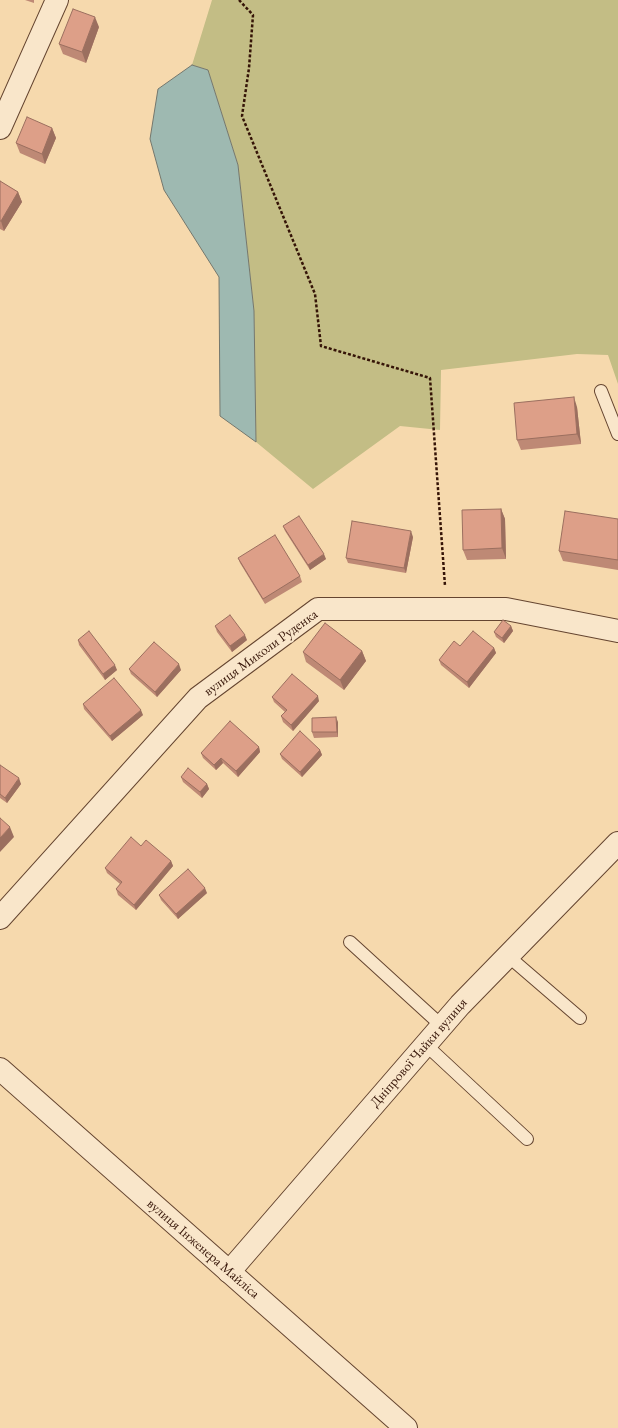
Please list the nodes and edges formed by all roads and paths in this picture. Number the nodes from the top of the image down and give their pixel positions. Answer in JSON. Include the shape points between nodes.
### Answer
{"nodes":[{"id":1,"x":57,"y":0,"type":"edge"},
{"id":2,"x":239,"y":0,"type":"edge"},
{"id":3,"x":0,"y":128,"type":"edge"},
{"id":4,"x":601,"y":391,"type":"dead end"},
{"id":5,"x":618,"y":434,"type":"edge"},
{"id":6,"x":447,"y":609,"type":"junction"},
{"id":7,"x":618,"y":631,"type":"edge"},
{"id":8,"x":618,"y":843,"type":"edge"},
{"id":9,"x":0,"y":918,"type":"edge"},
{"id":10,"x":350,"y":942,"type":"dead end"},
{"id":11,"x":508,"y":956,"type":"junction"},
{"id":12,"x":580,"y":1018,"type":"dead end"},
{"id":13,"x":442,"y":1026,"type":"junction"},
{"id":14,"x":426,"y":1045,"type":"junction"},
{"id":15,"x":0,"y":1069,"type":"edge"},
{"id":16,"x":527,"y":1139,"type":"dead end"},
{"id":17,"x":229,"y":1272,"type":"junction"},
{"id":18,"x":406,"y":1428,"type":"edge"}],
"edges":[{"from":1,"to":3,"type":"street"},
{"from":2,"to":6,"type":"path","via":[[253,15],[242,116],[316,294],[321,346],[430,378]]},
{"from":4,"to":5,"type":"lane"},
{"from":6,"to":7,"type":"street","name":"вулиця Миколи Руденка","via":[[506,609]]},
{"from":6,"to":9,"type":"street","name":"вулиця Миколи Руденка","via":[[318,609],[198,698]]},
{"from":8,"to":11,"type":"street","name":"Дніпрової Чайки вулиця"},
{"from":10,"to":13,"type":"lane"},
{"from":11,"to":12,"type":"lane"},
{"from":11,"to":13,"type":"street","name":"Дніпрової Чайки вулиця"},
{"from":13,"to":14,"type":"street","name":"Дніпрової Чайки вулиця"},
{"from":14,"to":16,"type":"lane"},
{"from":14,"to":17,"type":"street","name":"Дніпрової Чайки вулиця"},
{"from":15,"to":17,"type":"street","name":"вулиця Інженера Майліса"},
{"from":17,"to":18,"type":"street","name":"вулиця Інженера Майліса"}]}
